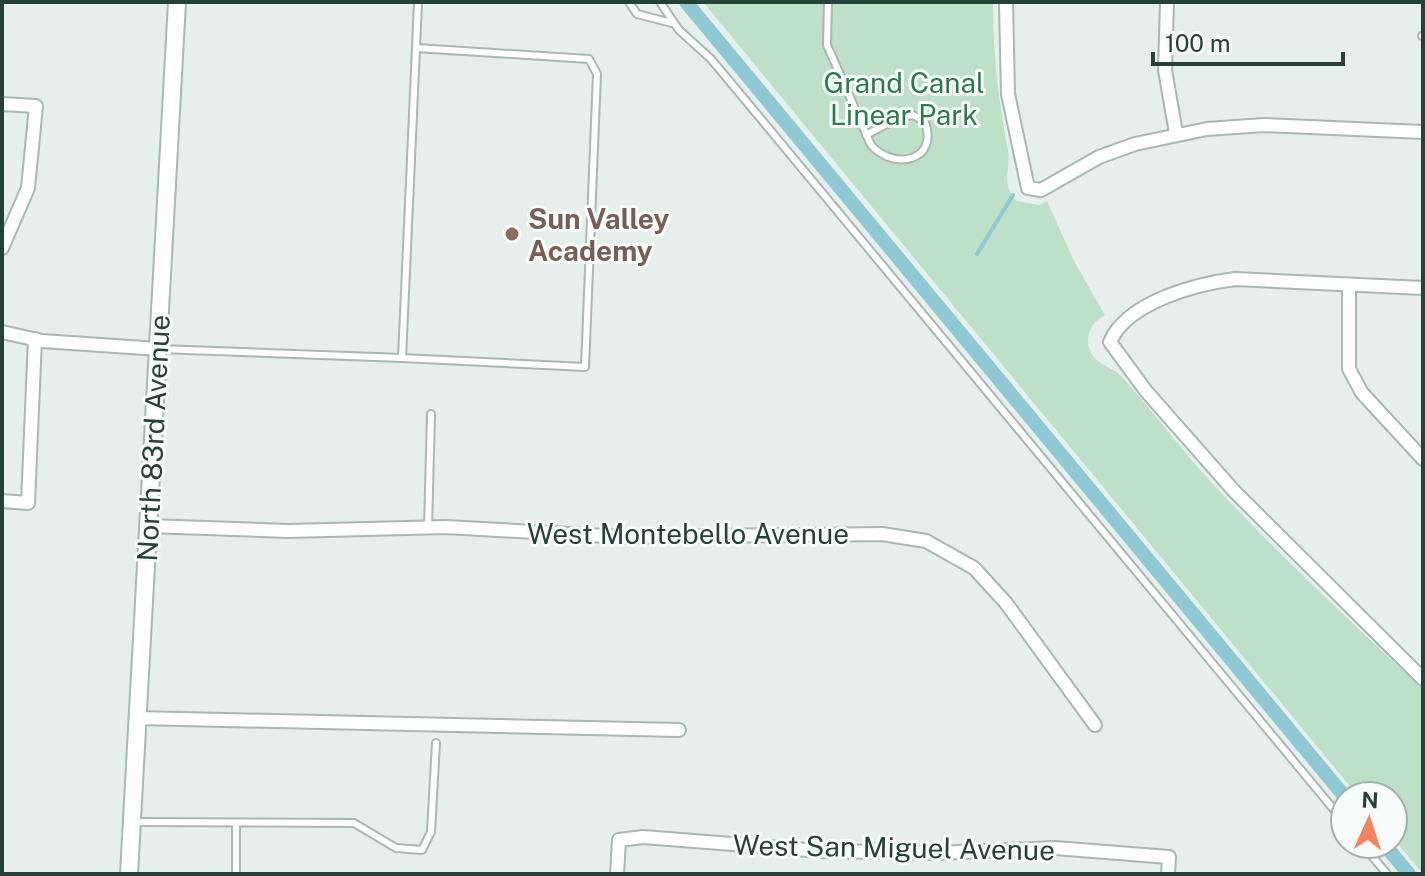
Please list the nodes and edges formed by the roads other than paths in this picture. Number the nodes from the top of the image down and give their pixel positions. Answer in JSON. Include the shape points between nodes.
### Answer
{"nodes":[{"id":1,"x":177,"y":2,"type":"edge"},
{"id":2,"x":418,"y":2,"type":"edge"},
{"id":3,"x":629,"y":2,"type":"edge"},
{"id":4,"x":660,"y":2,"type":"edge"},
{"id":5,"x":828,"y":2,"type":"edge"},
{"id":6,"x":1006,"y":2,"type":"edge"},
{"id":7,"x":1167,"y":2,"type":"edge"},
{"id":8,"x":672,"y":23,"type":"junction"},
{"id":9,"x":416,"y":48,"type":"junction"},
{"id":10,"x":2,"y":104,"type":"edge"},
{"id":11,"x":1423,"y":132,"type":"edge"},
{"id":12,"x":1176,"y":133,"type":"junction"},
{"id":13,"x":866,"y":135,"type":"junction"},
{"id":14,"x":2,"y":248,"type":"edge"},
{"id":15,"x":1349,"y":285,"type":"junction"},
{"id":16,"x":1423,"y":288,"type":"edge"},
{"id":17,"x":2,"y":332,"type":"edge"},
{"id":18,"x":35,"y":339,"type":"junction"},
{"id":19,"x":159,"y":349,"type":"junction"},
{"id":20,"x":402,"y":358,"type":"junction"},
{"id":21,"x":431,"y":414,"type":"dead end"},
{"id":22,"x":1423,"y":459,"type":"edge"},
{"id":23,"x":2,"y":501,"type":"edge"},
{"id":24,"x":148,"y":526,"type":"junction"},
{"id":25,"x":428,"y":528,"type":"junction"},
{"id":26,"x":1423,"y":679,"type":"edge"},
{"id":27,"x":137,"y":718,"type":"junction"},
{"id":28,"x":1095,"y":725,"type":"dead end"},
{"id":29,"x":679,"y":730,"type":"dead end"},
{"id":30,"x":436,"y":743,"type":"dead end"},
{"id":31,"x":1329,"y":804,"type":"edge"},
{"id":32,"x":132,"y":822,"type":"junction"},
{"id":33,"x":236,"y":823,"type":"junction"},
{"id":34,"x":129,"y":874,"type":"edge"},
{"id":35,"x":236,"y":874,"type":"edge"},
{"id":36,"x":617,"y":874,"type":"edge"},
{"id":37,"x":1168,"y":874,"type":"edge"}],
"edges":[{"from":1,"to":19,"type":"main road","name":"North 83rd Avenue"},
{"from":2,"to":9,"type":"lane"},
{"from":3,"to":8,"type":"lane","via":[[637,14]]},
{"from":4,"to":8,"type":"lane"},
{"from":5,"to":13,"type":"lane","via":[[827,45]]},
{"from":6,"to":12,"type":"street","via":[[1008,94],[1028,188],[1041,190],[1099,157]]},
{"from":7,"to":12,"type":"street","via":[[1165,70]]},
{"from":8,"to":31,"type":"lane","via":[[711,59]]},
{"from":9,"to":20,"type":"lane"},
{"from":9,"to":20,"type":"lane","via":[[589,59],[597,74],[585,367]]},
{"from":10,"to":14,"type":"street","via":[[36,106],[28,188]]},
{"from":11,"to":12,"type":"street","via":[[1264,125]]},
{"from":13,"to":13,"type":"lane","via":[[881,156],[910,159],[922,151],[929,133],[925,122],[913,115]]},
{"from":15,"to":16,"type":"street"},
{"from":15,"to":22,"type":"street","via":[[1349,369],[1362,393]]},
{"from":15,"to":26,"type":"street","via":[[1235,279],[1190,286],[1152,304],[1114,332],[1110,342],[1234,491]]},
{"from":17,"to":18,"type":"street"},
{"from":18,"to":19,"type":"street"},
{"from":18,"to":23,"type":"street","via":[[28,503]]},
{"from":19,"to":20,"type":"lane"},
{"from":19,"to":24,"type":"main road","name":"North 83rd Avenue"},
{"from":21,"to":25,"type":"lane"},
{"from":24,"to":25,"type":"street","name":"West Montebello Avenue"},
{"from":24,"to":27,"type":"main road","name":"North 83rd Avenue"},
{"from":25,"to":28,"type":"street","name":"West Montebello Avenue","via":[[623,537],[882,534],[926,541],[974,568]]},
{"from":27,"to":29,"type":"street"},
{"from":27,"to":32,"type":"main road","name":"North 83rd Avenue"},
{"from":30,"to":33,"type":"lane","via":[[431,832],[422,850],[396,848],[354,823]]},
{"from":32,"to":33,"type":"lane"},
{"from":32,"to":34,"type":"main road","name":"North 83rd Avenue"},
{"from":33,"to":35,"type":"lane"},
{"from":36,"to":37,"type":"street","name":"West San Miguel Avenue","via":[[619,840],[643,837],[820,851],[1055,848],[1169,857]]}]}
